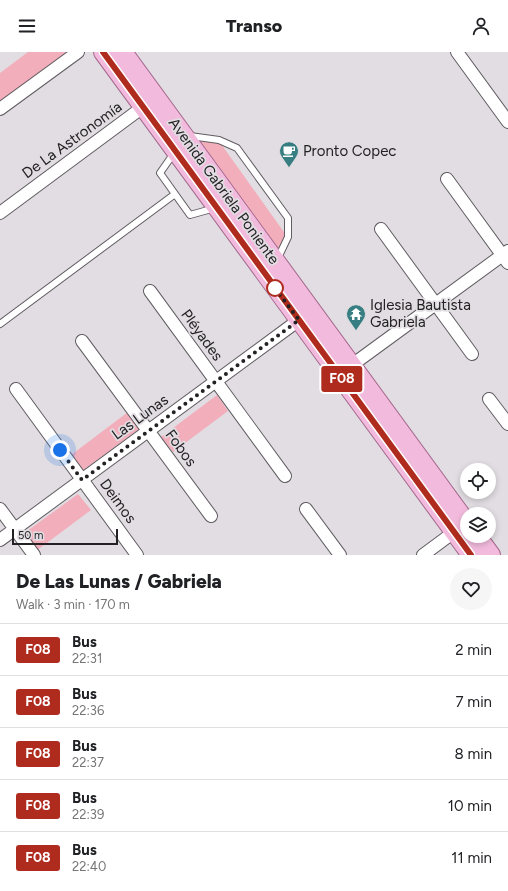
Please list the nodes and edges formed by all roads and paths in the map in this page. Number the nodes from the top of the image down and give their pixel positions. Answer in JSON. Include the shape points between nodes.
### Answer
{"nodes":[{"id":1,"x":78,"y":52,"type":"edge"},
{"id":2,"x":102,"y":52,"type":"edge"},
{"id":3,"x":123,"y":52,"type":"edge"},
{"id":4,"x":457,"y":52,"type":"edge"},
{"id":5,"x":143,"y":107,"type":"junction"},
{"id":6,"x":0,"y":109,"type":"edge"},
{"id":7,"x":508,"y":122,"type":"edge"},
{"id":8,"x":183,"y":135,"type":"junction"},
{"id":9,"x":175,"y":151,"type":"junction"},
{"id":10,"x":447,"y":180,"type":"dead end"},
{"id":11,"x":175,"y":194,"type":"junction"},
{"id":12,"x":216,"y":207,"type":"junction"},
{"id":13,"x":0,"y":213,"type":"edge"},
{"id":14,"x":381,"y":229,"type":"dead end"},
{"id":15,"x":506,"y":256,"type":"edge"},
{"id":16,"x":276,"y":262,"type":"junction"},
{"id":17,"x":150,"y":291,"type":"dead end"},
{"id":18,"x":435,"y":304,"type":"junction"},
{"id":19,"x":299,"y":320,"type":"junction"},
{"id":20,"x":0,"y":324,"type":"edge"},
{"id":21,"x":82,"y":341,"type":"dead end"},
{"id":22,"x":472,"y":354,"type":"dead end"},
{"id":23,"x":352,"y":365,"type":"junction"},
{"id":24,"x":216,"y":381,"type":"junction"},
{"id":25,"x":16,"y":389,"type":"dead end"},
{"id":26,"x":490,"y":399,"type":"dead end"},
{"id":27,"x":508,"y":424,"type":"edge"},
{"id":28,"x":148,"y":431,"type":"junction"},
{"id":29,"x":285,"y":476,"type":"dead end"},
{"id":30,"x":82,"y":480,"type":"junction"},
{"id":31,"x":0,"y":509,"type":"edge"},
{"id":32,"x":306,"y":509,"type":"dead end"},
{"id":33,"x":211,"y":516,"type":"dead end"},
{"id":34,"x":460,"y":527,"type":"edge"},
{"id":35,"x":15,"y":529,"type":"junction"},
{"id":36,"x":0,"y":540,"type":"edge"},
{"id":37,"x":466,"y":543,"type":"edge"},
{"id":38,"x":482,"y":543,"type":"edge"},
{"id":39,"x":34,"y":555,"type":"edge"},
{"id":40,"x":137,"y":555,"type":"edge"},
{"id":41,"x":340,"y":555,"type":"edge"},
{"id":42,"x":423,"y":555,"type":"edge"},
{"id":43,"x":471,"y":555,"type":"edge"},
{"id":44,"x":491,"y":555,"type":"edge"}],
"edges":[{"from":1,"to":6,"type":"street"},
{"from":2,"to":5,"type":"main road","name":"Avenida Gabriela Poniente"},
{"from":3,"to":8,"type":"main road","name":"Avenida Gabriela Poniente"},
{"from":4,"to":7,"type":"street"},
{"from":5,"to":9,"type":"main road","name":"Avenida Gabriela Poniente"},
{"from":5,"to":13,"type":"street","name":"De La Astronomía"},
{"from":8,"to":16,"type":"main road","name":"Avenida Gabriela Poniente"},
{"from":8,"to":16,"type":"lane","via":[[218,140],[237,148],[288,218],[288,237]]},
{"from":9,"to":11,"type":"lane","via":[[160,173]]},
{"from":9,"to":12,"type":"main road","name":"Avenida Gabriela Poniente"},
{"from":10,"to":15,"type":"street"},
{"from":11,"to":12,"type":"lane","via":[[190,215]]},
{"from":11,"to":20,"type":"lane"},
{"from":12,"to":19,"type":"main road","name":"Avenida Gabriela Poniente"},
{"from":14,"to":18,"type":"street"},
{"from":15,"to":18,"type":"street"},
{"from":16,"to":23,"type":"main road","name":"Avenida Gabriela Poniente"},
{"from":17,"to":24,"type":"street","name":"Pléyades"},
{"from":18,"to":22,"type":"street"},
{"from":18,"to":23,"type":"street"},
{"from":19,"to":24,"type":"street","name":"Las Lunas"},
{"from":19,"to":34,"type":"main road","name":"Avenida Gabriela Poniente"},
{"from":21,"to":28,"type":"street","name":"Fobos"},
{"from":23,"to":34,"type":"main road","name":"Avenida Gabriela Poniente"},
{"from":24,"to":28,"type":"street","name":"Las Lunas"},
{"from":24,"to":29,"type":"street","name":"Pléyades"},
{"from":25,"to":30,"type":"street","name":"Deimos"},
{"from":26,"to":27,"type":"street"},
{"from":28,"to":30,"type":"street","name":"Las Lunas"},
{"from":28,"to":33,"type":"street","name":"Fobos"},
{"from":30,"to":35,"type":"street","name":"Las Lunas"},
{"from":30,"to":40,"type":"street","name":"Deimos"},
{"from":31,"to":35,"type":"street"},
{"from":32,"to":41,"type":"street"},
{"from":34,"to":42,"type":"street"},
{"from":35,"to":36,"type":"street","name":"Las Lunas"},
{"from":35,"to":39,"type":"street"},
{"from":37,"to":43,"type":"main road","name":"Avenida Gabriela Poniente"},
{"from":38,"to":44,"type":"main road"}]}
